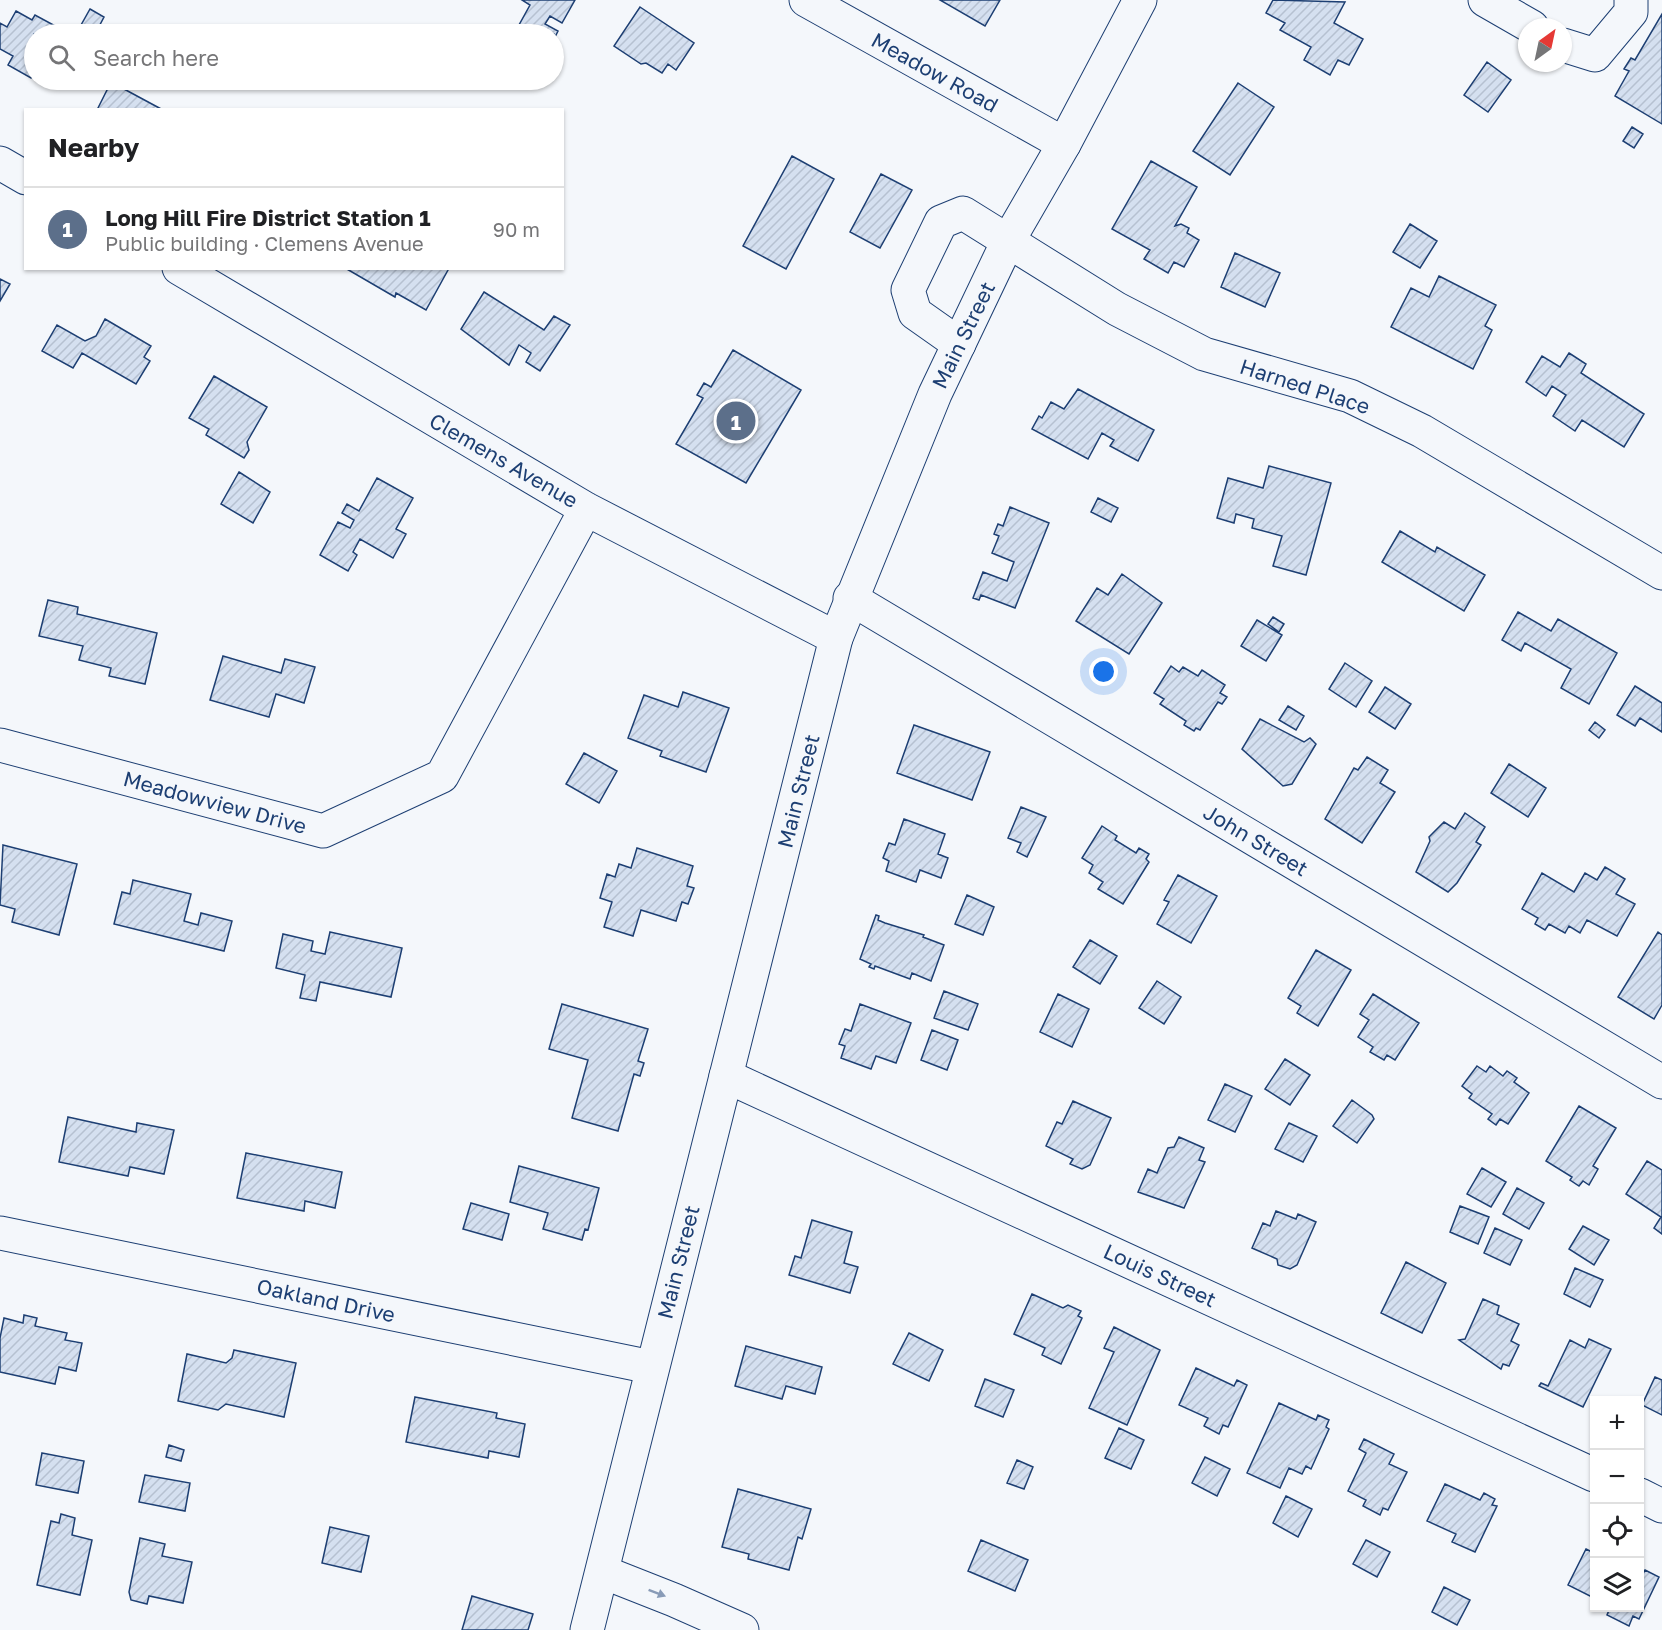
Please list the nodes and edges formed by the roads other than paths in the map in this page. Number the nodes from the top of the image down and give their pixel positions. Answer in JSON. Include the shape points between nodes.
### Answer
{"nodes":[{"id":1,"x":806,"y":0,"type":"edge"},
{"id":2,"x":1140,"y":0,"type":"edge"},
{"id":3,"x":1485,"y":0,"type":"edge"},
{"id":4,"x":1631,"y":0,"type":"edge"},
{"id":5,"x":1518,"y":19,"type":"edge"},
{"id":6,"x":1572,"y":48,"type":"edge"},
{"id":7,"x":1064,"y":144,"type":"junction"},
{"id":8,"x":0,"y":163,"type":"edge"},
{"id":9,"x":24,"y":177,"type":"edge"},
{"id":10,"x":1008,"y":241,"type":"junction"},
{"id":11,"x":182,"y":270,"type":"edge"},
{"id":12,"x":959,"y":344,"type":"junction"},
{"id":13,"x":586,"y":508,"type":"junction"},
{"id":14,"x":1662,"y":573,"type":"edge"},
{"id":15,"x":850,"y":598,"type":"junction"},
{"id":16,"x":836,"y":638,"type":"junction"},
{"id":17,"x":0,"y":745,"type":"edge"},
{"id":18,"x":726,"y":1076,"type":"junction"},
{"id":19,"x":1662,"y":1082,"type":"edge"},
{"id":20,"x":0,"y":1233,"type":"edge"},
{"id":21,"x":651,"y":1367,"type":"junction"},
{"id":22,"x":1590,"y":1473,"type":"edge"},
{"id":23,"x":1644,"y":1497,"type":"edge"},
{"id":24,"x":1662,"y":1506,"type":"edge"},
{"id":25,"x":603,"y":1572,"type":"junction"},
{"id":26,"x":587,"y":1630,"type":"edge"},
{"id":27,"x":742,"y":1630,"type":"edge"}],
"edges":[{"from":1,"to":7,"type":"street","name":"Meadow Road"},
{"from":2,"to":7,"type":"street","name":"Main Street"},
{"from":3,"to":5,"type":"street"},
{"from":4,"to":6,"type":"street","via":[[1631,12],[1595,56]]},
{"from":7,"to":10,"type":"street","name":"Main Street"},
{"from":8,"to":9,"type":"street"},
{"from":10,"to":12,"type":"street","name":"Main Street"},
{"from":10,"to":12,"type":"street","name":"Harned Place","via":[[963,213],[941,222],[908,290],[915,313]]},
{"from":10,"to":14,"type":"street","name":"Harned Place","via":[[1117,309],[1204,354],[1350,396],[1422,431]]},
{"from":11,"to":13,"type":"street","name":"Clemens Avenue"},
{"from":12,"to":15,"type":"street","name":"Main Street"},
{"from":13,"to":16,"type":"street","name":"Clemens Avenue"},
{"from":13,"to":17,"type":"street","name":"Meadowview Drive","via":[[442,776],[323,831]]},
{"from":15,"to":16,"type":"street","name":"Main Street"},
{"from":15,"to":19,"type":"street","name":"John Street"},
{"from":16,"to":18,"type":"street","name":"Main Street"},
{"from":18,"to":21,"type":"street","name":"Main Street"},
{"from":18,"to":22,"type":"street","name":"Louis Street"},
{"from":20,"to":21,"type":"street","name":"Oakland Drive"},
{"from":21,"to":25,"type":"street","name":"Main Street"},
{"from":23,"to":24,"type":"street"},
{"from":25,"to":26,"type":"street","name":"Main Street"},
{"from":25,"to":27,"type":"street","one_way":true}]}
